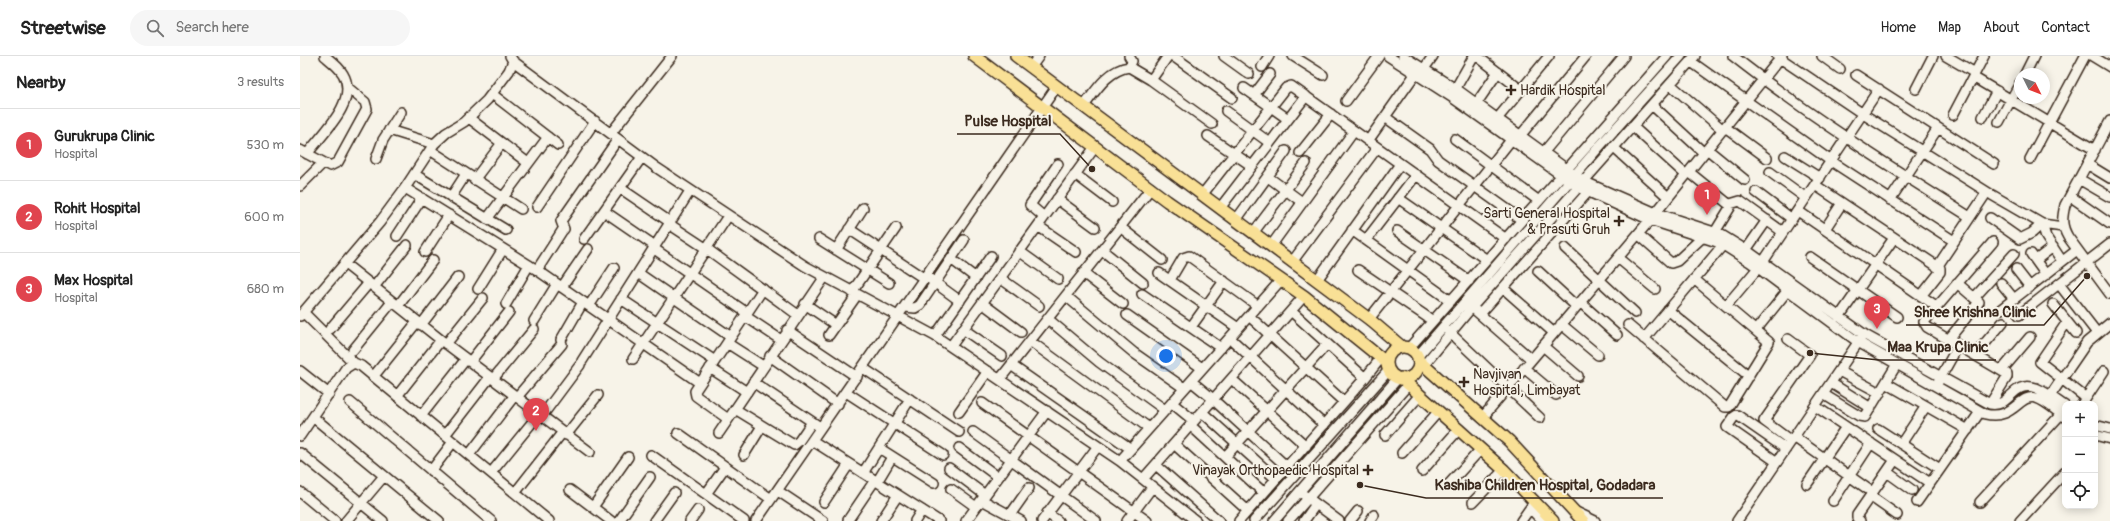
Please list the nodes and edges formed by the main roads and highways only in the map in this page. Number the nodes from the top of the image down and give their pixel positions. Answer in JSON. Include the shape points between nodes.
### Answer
{"nodes":[{"id":1,"x":974,"y":56,"type":"edge"},
{"id":2,"x":1016,"y":56,"type":"edge"},
{"id":3,"x":1406,"y":348,"type":"junction"},
{"id":4,"x":1420,"y":361,"type":"junction"},
{"id":5,"x":1385,"y":364,"type":"junction"},
{"id":6,"x":1402,"y":380,"type":"junction"},
{"id":7,"x":1553,"y":521,"type":"edge"},
{"id":8,"x":1583,"y":521,"type":"edge"}],
"edges":[{"from":1,"to":5,"type":"main road","via":[[1151,188],[1304,296]]},
{"from":2,"to":3,"type":"main road"},
{"from":3,"to":4,"type":"main road"},
{"from":3,"to":5,"type":"main road","via":[[1391,352]]},
{"from":4,"to":6,"type":"main road","via":[[1414,373]]},
{"from":4,"to":8,"type":"main road","via":[[1509,441]]},
{"from":5,"to":6,"type":"main road"},
{"from":6,"to":7,"type":"main road","via":[[1504,470],[1533,505]]}]}
